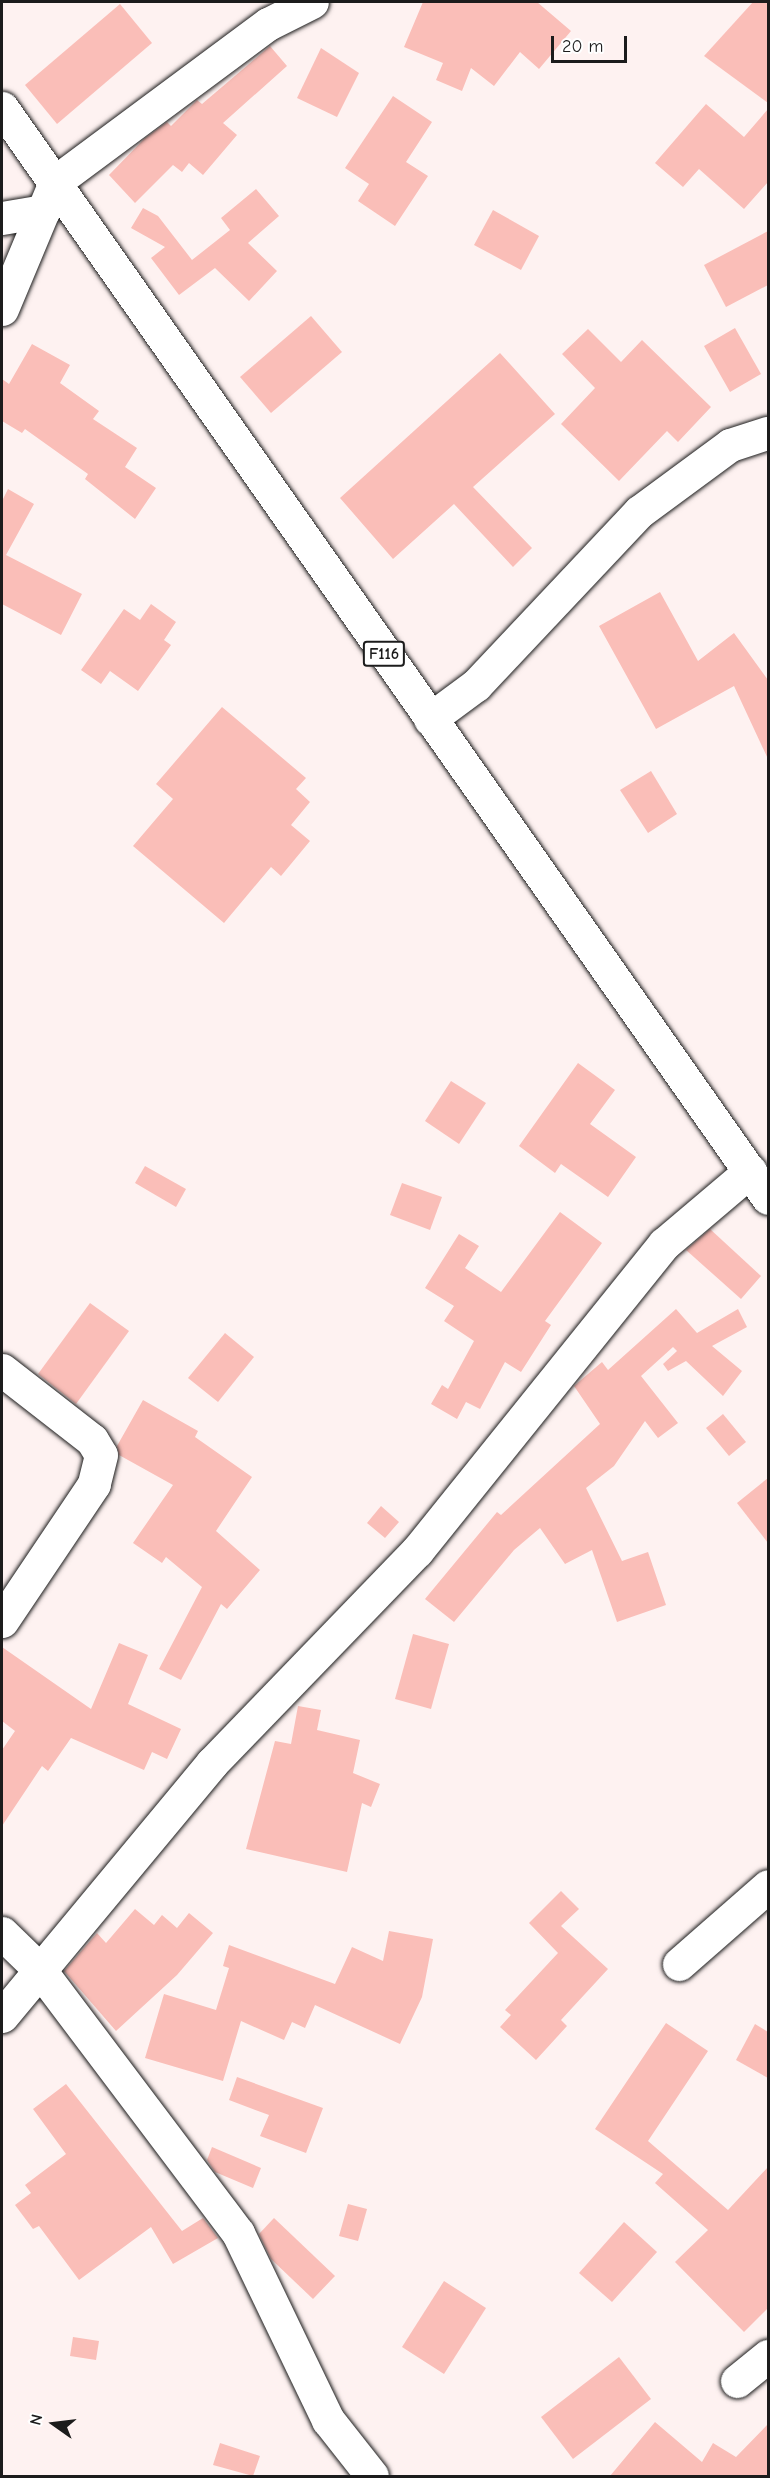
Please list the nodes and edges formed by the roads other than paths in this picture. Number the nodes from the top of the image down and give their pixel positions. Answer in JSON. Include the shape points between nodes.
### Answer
{"nodes":[{"id":1,"x":312,"y":2,"type":"edge"},
{"id":2,"x":2,"y":108,"type":"edge"},
{"id":3,"x":49,"y":196,"type":"junction"},
{"id":4,"x":2,"y":218,"type":"edge"},
{"id":5,"x":2,"y":309,"type":"edge"},
{"id":6,"x":768,"y":433,"type":"edge"},
{"id":7,"x":430,"y":719,"type":"junction"},
{"id":8,"x":750,"y":1171,"type":"junction"},
{"id":9,"x":768,"y":1198,"type":"edge"},
{"id":10,"x":2,"y":1370,"type":"edge"},
{"id":11,"x":2,"y":1621,"type":"edge"},
{"id":12,"x":768,"y":1886,"type":"edge"},
{"id":13,"x":2,"y":1933,"type":"edge"},
{"id":14,"x":680,"y":1964,"type":"dead end"},
{"id":15,"x":39,"y":1969,"type":"junction"},
{"id":16,"x":2,"y":2016,"type":"edge"},
{"id":17,"x":768,"y":2356,"type":"edge"},
{"id":18,"x":737,"y":2381,"type":"dead end"},
{"id":19,"x":372,"y":2476,"type":"edge"}],
"edges":[{"from":1,"to":3,"type":"street","via":[[268,24]]},
{"from":2,"to":3,"type":"street","number":"F116"},
{"from":3,"to":4,"type":"street"},
{"from":3,"to":5,"type":"street"},
{"from":3,"to":7,"type":"street","number":"F116"},
{"from":6,"to":7,"type":"street","via":[[730,445],[639,512],[476,685]]},
{"from":7,"to":8,"type":"street","number":"F116"},
{"from":8,"to":9,"type":"street","number":"F116"},
{"from":8,"to":15,"type":"street","via":[[664,1244],[417,1551],[212,1763]]},
{"from":10,"to":11,"type":"street","via":[[92,1440],[101,1455],[94,1484]]},
{"from":12,"to":14,"type":"street"},
{"from":13,"to":15,"type":"street"},
{"from":15,"to":16,"type":"street"},
{"from":15,"to":19,"type":"street","via":[[238,2233],[328,2420]]},
{"from":17,"to":18,"type":"street"}]}
